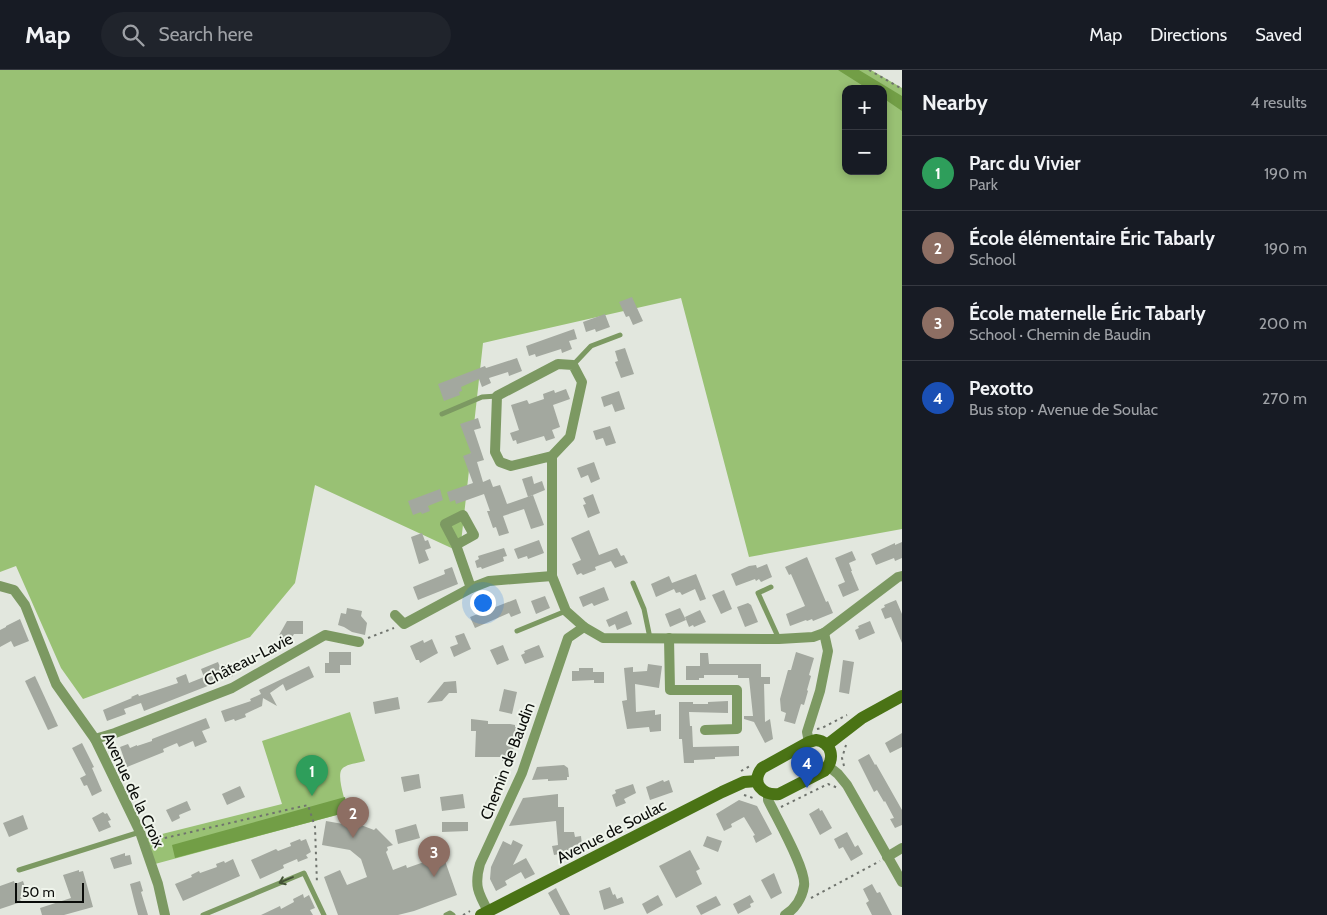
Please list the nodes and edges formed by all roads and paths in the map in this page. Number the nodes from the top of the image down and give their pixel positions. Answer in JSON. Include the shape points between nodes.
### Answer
{"nodes":[{"id":1,"x":870,"y":70,"type":"edge"},
{"id":2,"x":902,"y":89,"type":"edge"},
{"id":3,"x":620,"y":335,"type":"dead end"},
{"id":4,"x":573,"y":365,"type":"junction"},
{"id":5,"x":497,"y":396,"type":"junction"},
{"id":6,"x":442,"y":414,"type":"dead end"},
{"id":7,"x":552,"y":456,"type":"junction"},
{"id":8,"x":456,"y":546,"type":"dead end"},
{"id":9,"x":552,"y":576,"type":"junction"},
{"id":10,"x":902,"y":576,"type":"edge"},
{"id":11,"x":633,"y":583,"type":"dead end"},
{"id":12,"x":0,"y":586,"type":"edge"},
{"id":13,"x":771,"y":587,"type":"dead end"},
{"id":14,"x":472,"y":588,"type":"junction"},
{"id":15,"x":566,"y":611,"type":"junction"},
{"id":16,"x":395,"y":615,"type":"dead end"},
{"id":17,"x":404,"y":624,"type":"junction"},
{"id":18,"x":584,"y":627,"type":"junction"},
{"id":19,"x":517,"y":631,"type":"dead end"},
{"id":20,"x":824,"y":633,"type":"junction"},
{"id":21,"x":650,"y":638,"type":"junction"},
{"id":22,"x":669,"y":638,"type":"junction"},
{"id":23,"x":779,"y":639,"type":"junction"},
{"id":24,"x":359,"y":642,"type":"joint"},
{"id":25,"x":902,"y":696,"type":"edge"},
{"id":26,"x":705,"y":730,"type":"dead end"},
{"id":27,"x":95,"y":738,"type":"junction"},
{"id":28,"x":809,"y":742,"type":"junction"},
{"id":29,"x":827,"y":745,"type":"junction"},
{"id":30,"x":828,"y":766,"type":"junction"},
{"id":31,"x":757,"y":781,"type":"junction"},
{"id":32,"x":850,"y":790,"type":"junction"},
{"id":33,"x":768,"y":794,"type":"junction"},
{"id":34,"x":779,"y":822,"type":"junction"},
{"id":35,"x":140,"y":832,"type":"junction"},
{"id":36,"x":144,"y":843,"type":"junction"},
{"id":37,"x":902,"y":848,"type":"edge"},
{"id":38,"x":887,"y":857,"type":"junction"},
{"id":39,"x":19,"y":870,"type":"dead end"},
{"id":40,"x":902,"y":882,"type":"edge"},
{"id":41,"x":317,"y":899,"type":"junction"},
{"id":42,"x":796,"y":906,"type":"junction"},
{"id":43,"x":485,"y":913,"type":"edge"},
{"id":44,"x":166,"y":915,"type":"edge"},
{"id":45,"x":203,"y":915,"type":"edge"},
{"id":46,"x":324,"y":915,"type":"edge"},
{"id":47,"x":446,"y":915,"type":"edge"},
{"id":48,"x":453,"y":915,"type":"edge"},
{"id":49,"x":785,"y":915,"type":"edge"}],
"edges":[{"from":1,"to":2,"type":"path"},
{"from":3,"to":4,"type":"lane","via":[[591,346]]},
{"from":4,"to":5,"type":"street","via":[[558,364]]},
{"from":4,"to":7,"type":"street","via":[[582,382],[570,437]]},
{"from":5,"to":6,"type":"lane","via":[[482,397]]},
{"from":5,"to":7,"type":"street","via":[[495,452],[500,462],[511,466]]},
{"from":7,"to":9,"type":"street"},
{"from":8,"to":14,"type":"street"},
{"from":9,"to":14,"type":"street","via":[[489,581]]},
{"from":9,"to":15,"type":"street"},
{"from":10,"to":20,"type":"street"},
{"from":11,"to":21,"type":"lane","via":[[644,609]]},
{"from":12,"to":27,"type":"street","name":"Avenue de la Croix","via":[[14,590],[25,605],[56,684]]},
{"from":13,"to":23,"type":"lane","via":[[758,593]]},
{"from":14,"to":17,"type":"street"},
{"from":15,"to":18,"type":"street"},
{"from":15,"to":19,"type":"lane"},
{"from":16,"to":17,"type":"street"},
{"from":17,"to":24,"type":"path"},
{"from":18,"to":21,"type":"street","via":[[603,638]]},
{"from":18,"to":43,"type":"street","name":"Chemin de Baudin","via":[[568,638],[522,773],[480,864],[477,886]]},
{"from":20,"to":23,"type":"street","via":[[813,637]]},
{"from":20,"to":28,"type":"street","via":[[828,651],[807,732]]},
{"from":21,"to":22,"type":"street"},
{"from":22,"to":23,"type":"street"},
{"from":22,"to":26,"type":"street","via":[[670,690],[737,690],[738,730]]},
{"from":24,"to":27,"type":"street","name":"Château-Lavie","via":[[325,636],[232,688]]},
{"from":25,"to":29,"type":"main road","via":[[862,718]]},
{"from":27,"to":35,"type":"street","name":"Avenue de la Croix"},
{"from":28,"to":29,"type":"main road","via":[[822,741]]},
{"from":28,"to":31,"type":"main road","via":[[762,768]]},
{"from":29,"to":30,"type":"main road","via":[[831,753]]},
{"from":30,"to":32,"type":"street"},
{"from":30,"to":33,"type":"main road","via":[[780,794]]},
{"from":31,"to":33,"type":"main road"},
{"from":31,"to":43,"type":"main road","name":"Avenue de Soulac","via":[[744,782],[722,792]]},
{"from":32,"to":34,"type":"path","via":[[828,784],[819,788],[782,806]]},
{"from":32,"to":38,"type":"street"},
{"from":33,"to":34,"type":"street"},
{"from":34,"to":42,"type":"street","via":[[798,860],[805,885]]},
{"from":35,"to":36,"type":"street","name":"Avenue de la Croix"},
{"from":35,"to":39,"type":"lane"},
{"from":36,"to":41,"type":"path","via":[[308,805],[315,827]]},
{"from":36,"to":44,"type":"street","name":"Avenue de la Croix"},
{"from":37,"to":38,"type":"street"},
{"from":38,"to":40,"type":"street"},
{"from":38,"to":42,"type":"path"},
{"from":41,"to":45,"type":"lane","one_way":true,"via":[[304,873]]},
{"from":41,"to":46,"type":"lane"},
{"from":42,"to":49,"type":"street"},
{"from":47,"to":48,"type":"lane"}]}
